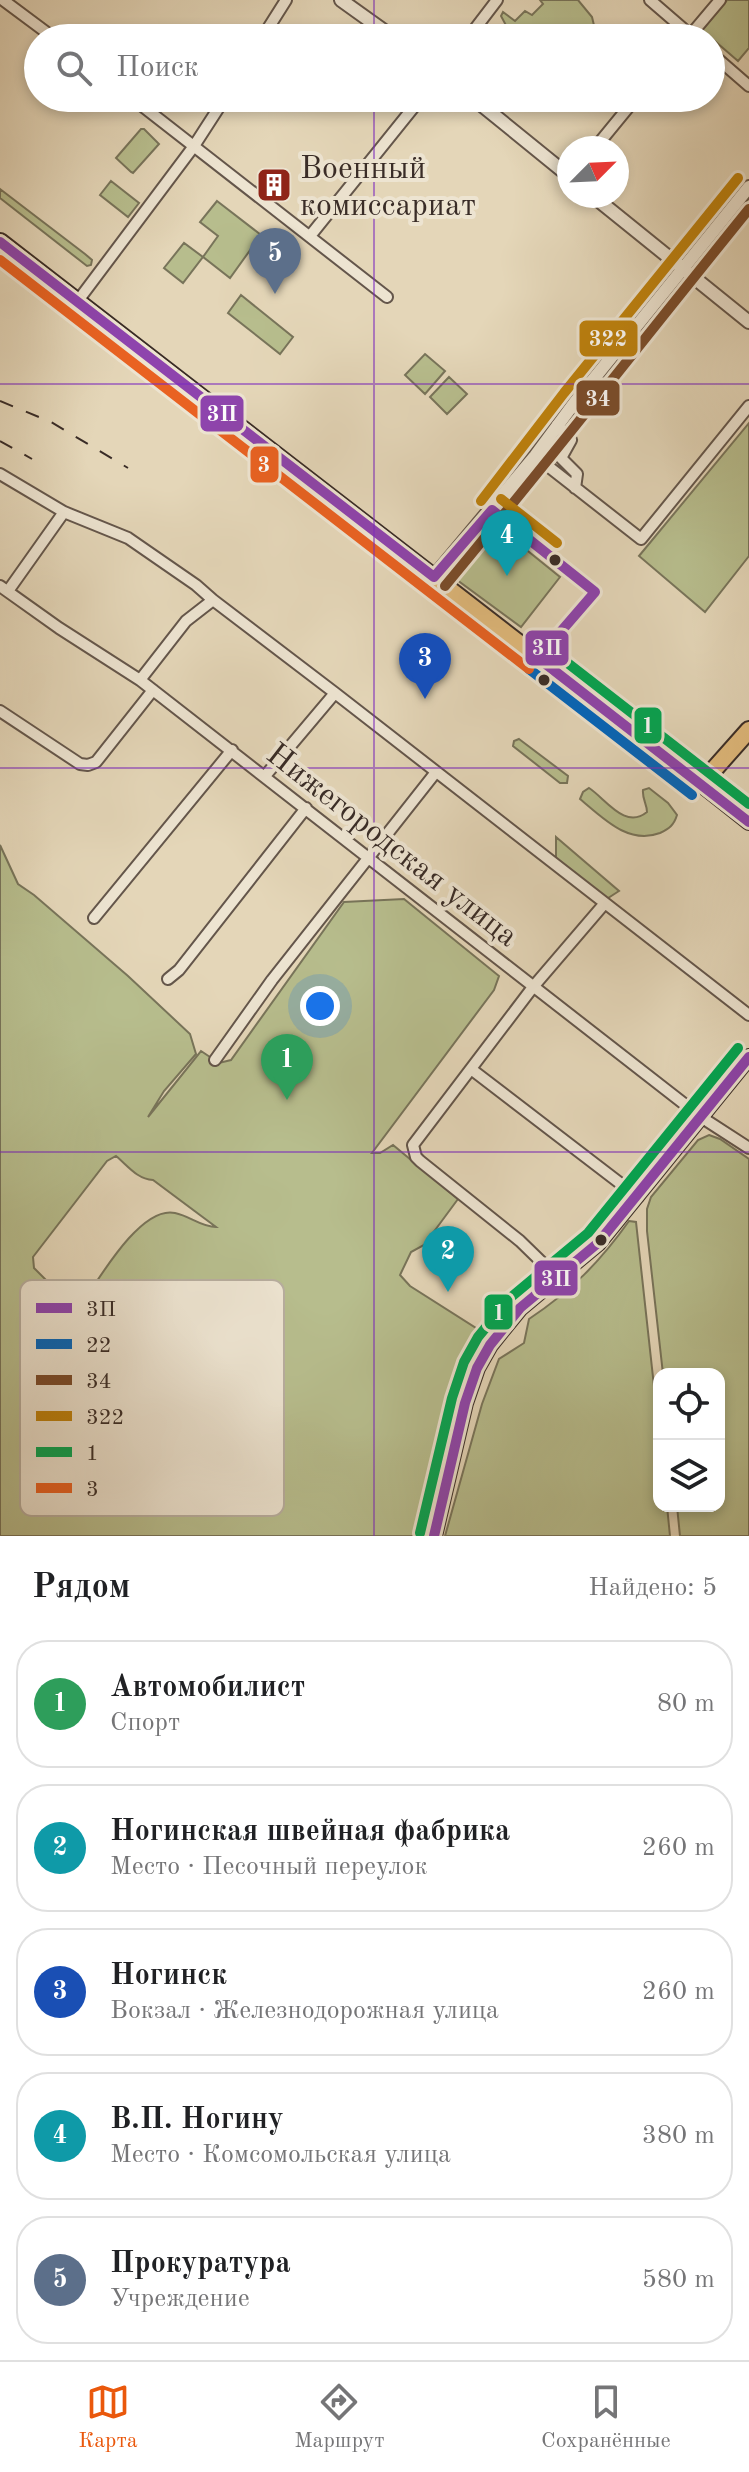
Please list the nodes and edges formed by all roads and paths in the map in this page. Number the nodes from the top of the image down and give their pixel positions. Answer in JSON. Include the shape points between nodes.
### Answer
{"nodes":[{"id":1,"x":3,"y":0,"type":"edge"},
{"id":2,"x":286,"y":0,"type":"edge"},
{"id":3,"x":341,"y":0,"type":"edge"},
{"id":4,"x":497,"y":0,"type":"edge"},
{"id":5,"x":650,"y":0,"type":"edge"},
{"id":6,"x":720,"y":0,"type":"edge"},
{"id":7,"x":35,"y":24,"type":"edge"},
{"id":8,"x":271,"y":24,"type":"edge"},
{"id":9,"x":374,"y":24,"type":"edge"},
{"id":10,"x":479,"y":24,"type":"edge"},
{"id":11,"x":677,"y":24,"type":"edge"},
{"id":12,"x":701,"y":24,"type":"edge"},
{"id":13,"x":725,"y":65,"type":"edge"},
{"id":14,"x":749,"y":86,"type":"edge"},
{"id":15,"x":150,"y":112,"type":"edge"},
{"id":16,"x":216,"y":112,"type":"edge"},
{"id":17,"x":410,"y":112,"type":"edge"},
{"id":18,"x":490,"y":112,"type":"edge"},
{"id":19,"x":625,"y":112,"type":"edge"},
{"id":20,"x":605,"y":136,"type":"edge"},
{"id":21,"x":194,"y":146,"type":"junction"},
{"id":22,"x":557,"y":166,"type":"edge"},
{"id":23,"x":749,"y":187,"type":"edge"},
{"id":24,"x":608,"y":208,"type":"edge"},
{"id":25,"x":310,"y":236,"type":"junction"},
{"id":26,"x":0,"y":242,"type":"edge"},
{"id":27,"x":684,"y":269,"type":"junction"},
{"id":28,"x":387,"y":297,"type":"dead end"},
{"id":29,"x":77,"y":302,"type":"junction"},
{"id":30,"x":749,"y":322,"type":"edge"},
{"id":31,"x":749,"y":406,"type":"edge"},
{"id":32,"x":557,"y":425,"type":"junction"},
{"id":33,"x":535,"y":456,"type":"junction"},
{"id":34,"x":0,"y":474,"type":"edge"},
{"id":35,"x":575,"y":488,"type":"junction"},
{"id":36,"x":64,"y":512,"type":"junction"},
{"id":37,"x":434,"y":577,"type":"junction"},
{"id":38,"x":4,"y":588,"type":"edge"},
{"id":39,"x":213,"y":600,"type":"junction"},
{"id":40,"x":140,"y":680,"type":"junction"},
{"id":41,"x":153,"y":690,"type":"junction"},
{"id":42,"x":335,"y":693,"type":"junction"},
{"id":43,"x":0,"y":711,"type":"edge"},
{"id":44,"x":749,"y":730,"type":"edge"},
{"id":45,"x":232,"y":750,"type":"junction"},
{"id":46,"x":436,"y":772,"type":"junction"},
{"id":47,"x":265,"y":776,"type":"junction"},
{"id":48,"x":701,"y":784,"type":"junction"},
{"id":49,"x":306,"y":808,"type":"junction"},
{"id":50,"x":749,"y":822,"type":"edge"},
{"id":51,"x":369,"y":858,"type":"junction"},
{"id":52,"x":605,"y":903,"type":"junction"},
{"id":53,"x":94,"y":918,"type":"dead end"},
{"id":54,"x":168,"y":979,"type":"dead end"},
{"id":55,"x":533,"y":987,"type":"junction"},
{"id":56,"x":749,"y":1015,"type":"edge"},
{"id":57,"x":749,"y":1057,"type":"edge"},
{"id":58,"x":215,"y":1060,"type":"dead end"},
{"id":59,"x":471,"y":1069,"type":"junction"},
{"id":60,"x":701,"y":1117,"type":"junction"},
{"id":61,"x":749,"y":1148,"type":"edge"},
{"id":62,"x":638,"y":1197,"type":"junction"},
{"id":63,"x":558,"y":1278,"type":"junction"},
{"id":64,"x":434,"y":1536,"type":"edge"}],
"edges":[{"from":1,"to":7,"type":"street"},
{"from":2,"to":8,"type":"street"},
{"from":3,"to":9,"type":"street"},
{"from":4,"to":10,"type":"street"},
{"from":5,"to":11,"type":"street"},
{"from":6,"to":12,"type":"street"},
{"from":13,"to":14,"type":"street"},
{"from":15,"to":21,"type":"street"},
{"from":16,"to":21,"type":"street"},
{"from":17,"to":25,"type":"street"},
{"from":18,"to":22,"type":"street"},
{"from":19,"to":20,"type":"street"},
{"from":21,"to":25,"type":"street"},
{"from":21,"to":29,"type":"street"},
{"from":23,"to":27,"type":"street"},
{"from":24,"to":27,"type":"street"},
{"from":25,"to":28,"type":"street"},
{"from":26,"to":29,"type":"main road"},
{"from":27,"to":30,"type":"street"},
{"from":27,"to":32,"type":"street"},
{"from":29,"to":37,"type":"main road"},
{"from":31,"to":35,"type":"street","via":[[641,539]]},
{"from":32,"to":33,"type":"street"},
{"from":32,"to":35,"type":"street","via":[[571,440],[561,458],[577,474]]},
{"from":33,"to":35,"type":"street"},
{"from":33,"to":37,"type":"street"},
{"from":34,"to":36,"type":"street"},
{"from":36,"to":38,"type":"street"},
{"from":36,"to":39,"type":"street","via":[[128,538]]},
{"from":37,"to":48,"type":"main road"},
{"from":38,"to":40,"type":"street","name":"Нижегородская улица"},
{"from":39,"to":40,"type":"street","via":[[186,621]]},
{"from":39,"to":42,"type":"street"},
{"from":40,"to":41,"type":"street","name":"Нижегородская улица"},
{"from":41,"to":43,"type":"street","via":[[96,762],[88,765]]},
{"from":41,"to":45,"type":"street","name":"Нижегородская улица"},
{"from":42,"to":46,"type":"street"},
{"from":42,"to":47,"type":"street"},
{"from":44,"to":48,"type":"main road"},
{"from":45,"to":47,"type":"street","name":"Нижегородская улица"},
{"from":45,"to":53,"type":"street"},
{"from":46,"to":51,"type":"street"},
{"from":46,"to":52,"type":"street"},
{"from":47,"to":49,"type":"street","name":"Нижегородская улица"},
{"from":48,"to":50,"type":"main road"},
{"from":49,"to":51,"type":"street","name":"Нижегородская улица"},
{"from":49,"to":54,"type":"street"},
{"from":51,"to":55,"type":"street","name":"Нижегородская улица"},
{"from":51,"to":58,"type":"street"},
{"from":52,"to":55,"type":"street"},
{"from":52,"to":56,"type":"street"},
{"from":55,"to":59,"type":"street"},
{"from":55,"to":60,"type":"street","name":"Нижегородская улица"},
{"from":57,"to":60,"type":"main road"},
{"from":59,"to":62,"type":"street"},
{"from":59,"to":63,"type":"street","via":[[415,1139],[413,1150]]},
{"from":60,"to":61,"type":"street","name":"Нижегородская улица"},
{"from":60,"to":62,"type":"main road"},
{"from":62,"to":63,"type":"main road"},
{"from":63,"to":64,"type":"main road","via":[[505,1324],[477,1368]]}]}
